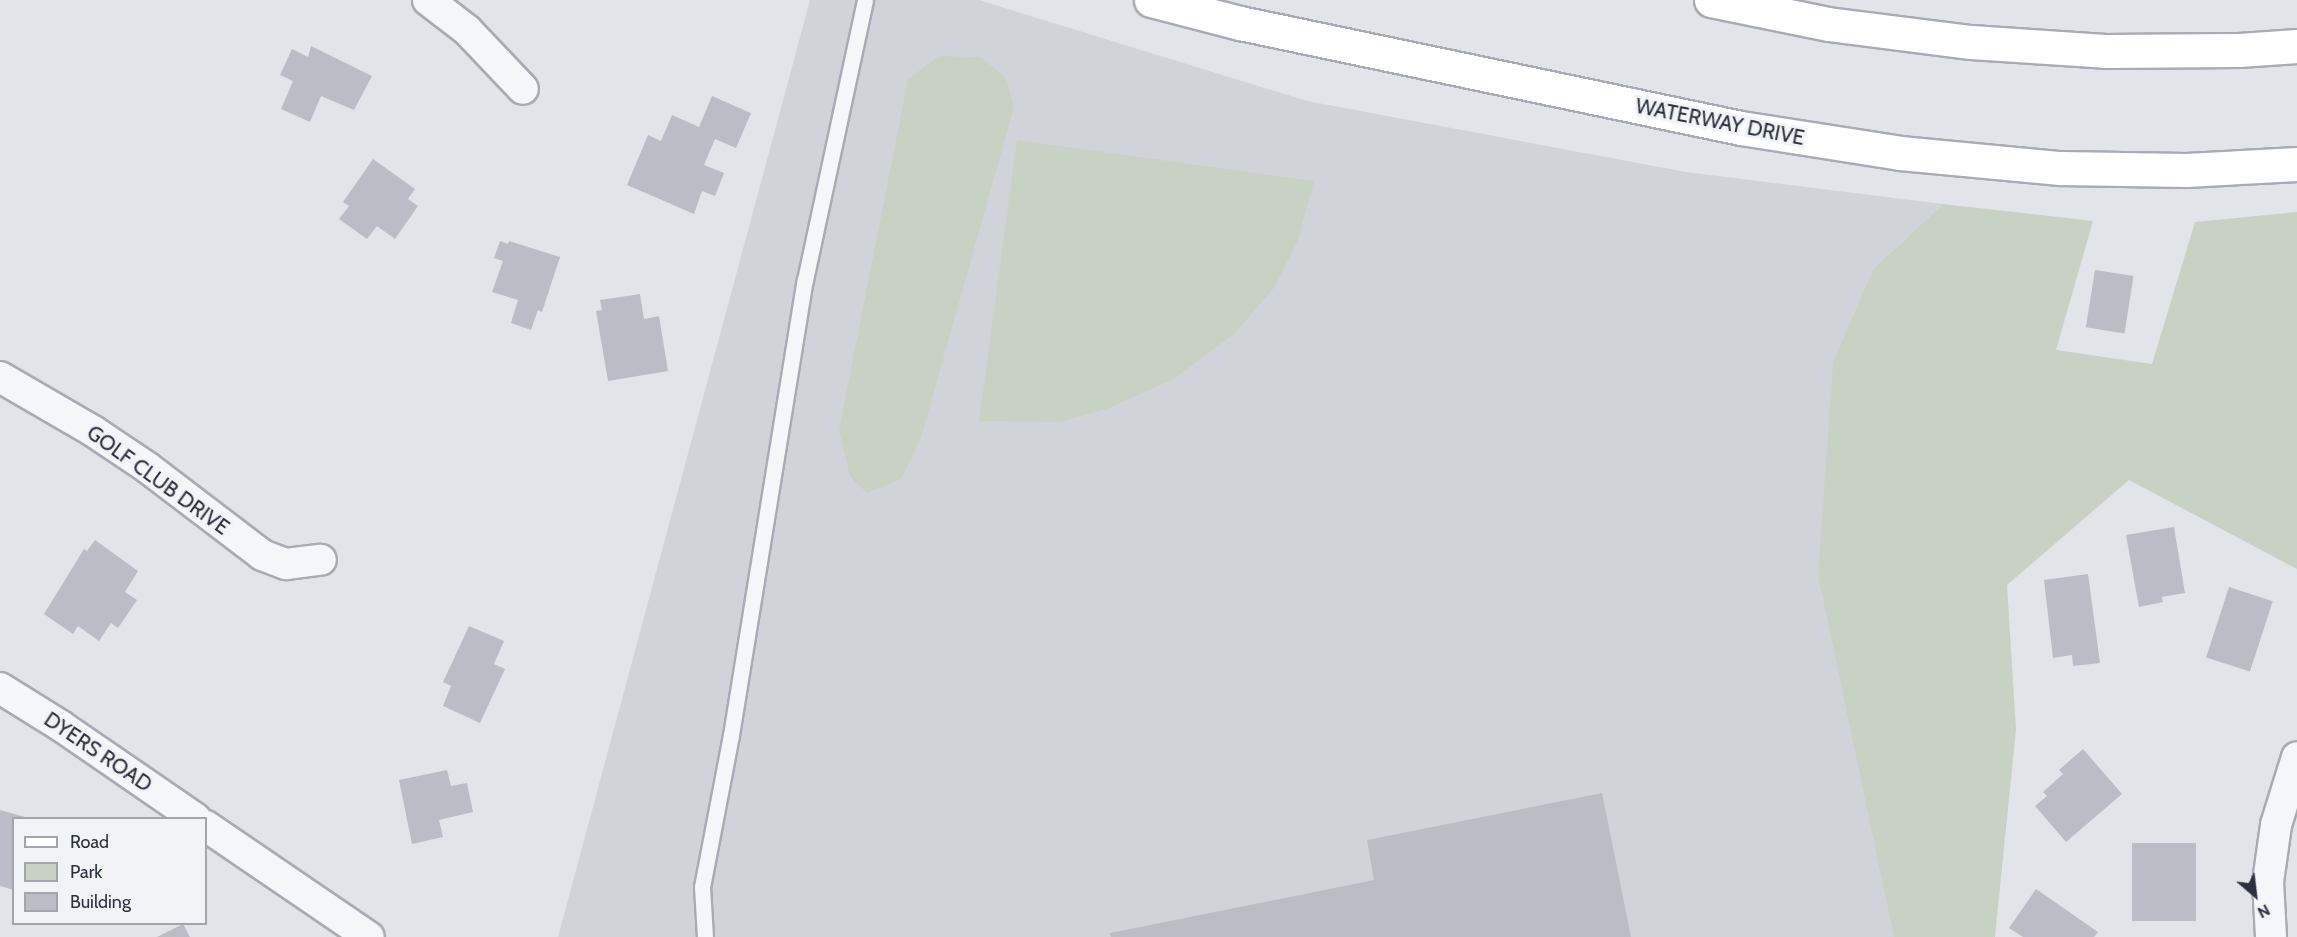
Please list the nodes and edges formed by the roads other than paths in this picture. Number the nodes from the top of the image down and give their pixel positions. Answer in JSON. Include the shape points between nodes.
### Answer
{"nodes":[{"id":1,"x":428,"y":0,"type":"edge"},
{"id":2,"x":865,"y":0,"type":"edge"},
{"id":3,"x":1152,"y":0,"type":"edge"},
{"id":4,"x":1711,"y":0,"type":"edge"},
{"id":5,"x":2297,"y":46,"type":"edge"},
{"id":6,"x":523,"y":89,"type":"dead end"},
{"id":7,"x":2297,"y":164,"type":"edge"},
{"id":8,"x":0,"y":377,"type":"edge"},
{"id":9,"x":321,"y":560,"type":"dead end"},
{"id":10,"x":0,"y":688,"type":"edge"},
{"id":11,"x":2297,"y":757,"type":"edge"},
{"id":12,"x":192,"y":817,"type":"edge"},
{"id":13,"x":207,"y":827,"type":"edge"},
{"id":14,"x":369,"y":937,"type":"edge"},
{"id":15,"x":705,"y":937,"type":"edge"},
{"id":16,"x":2271,"y":937,"type":"edge"}],
"edges":[{"from":1,"to":6,"type":"street","via":[[466,30]]},
{"from":2,"to":15,"type":"lane","via":[[805,280],[731,735],[702,887]]},
{"from":3,"to":7,"type":"main road","name":"WATERWAY DRIVE","via":[[1240,23],[1741,128],[1900,153],[2060,168],[2186,170]]},
{"from":4,"to":5,"type":"main road","via":[[1828,24],[1971,42],[2105,51]]},
{"from":8,"to":9,"type":"street","name":"GOLF CLUB DRIVE","via":[[148,468],[262,555],[286,564]]},
{"from":10,"to":12,"type":"street","name":"DYERS ROAD","via":[[62,726]]},
{"from":11,"to":16,"type":"street","via":[[2276,825],[2268,882]]},
{"from":13,"to":14,"type":"street"}]}
